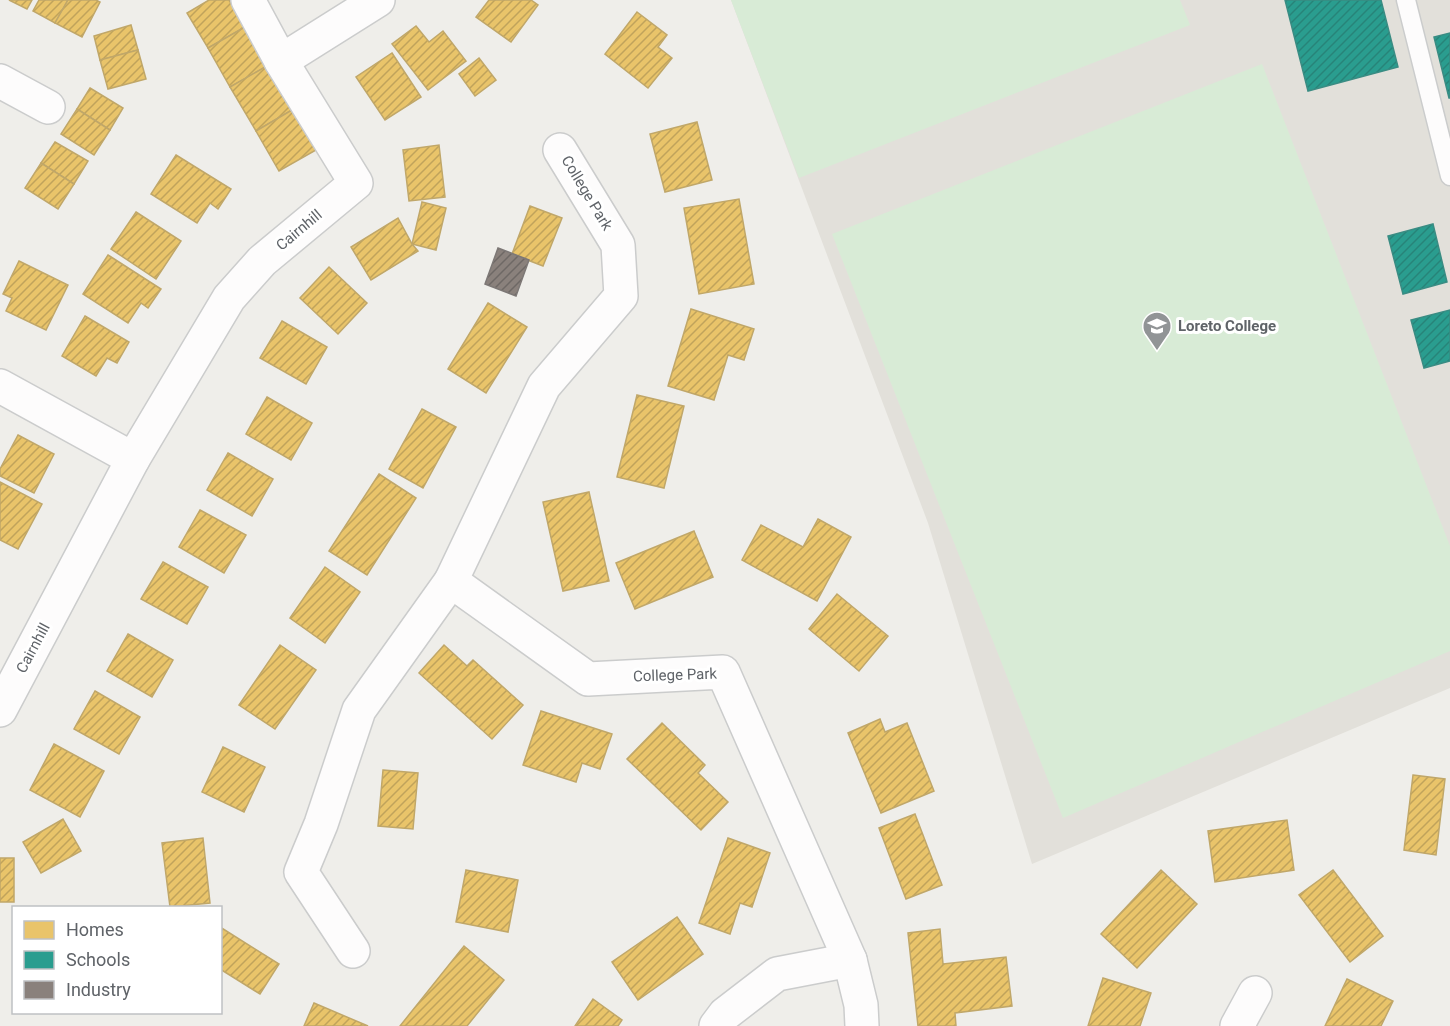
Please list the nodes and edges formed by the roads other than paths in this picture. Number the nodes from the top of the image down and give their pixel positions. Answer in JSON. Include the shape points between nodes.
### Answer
{"nodes":[{"id":1,"x":248,"y":0,"type":"edge"},
{"id":2,"x":378,"y":0,"type":"edge"},
{"id":3,"x":1406,"y":0,"type":"edge"},
{"id":4,"x":281,"y":61,"type":"junction"},
{"id":5,"x":0,"y":81,"type":"edge"},
{"id":6,"x":48,"y":107,"type":"dead end"},
{"id":7,"x":560,"y":150,"type":"dead end"},
{"id":8,"x":1450,"y":176,"type":"edge"},
{"id":9,"x":0,"y":386,"type":"edge"},
{"id":10,"x":133,"y":459,"type":"junction"},
{"id":11,"x":451,"y":581,"type":"junction"},
{"id":12,"x":0,"y":710,"type":"edge"},
{"id":13,"x":353,"y":951,"type":"dead end"},
{"id":14,"x":850,"y":960,"type":"junction"},
{"id":15,"x":1255,"y":993,"type":"dead end"},
{"id":16,"x":716,"y":1026,"type":"edge"},
{"id":17,"x":862,"y":1026,"type":"edge"},
{"id":18,"x":1237,"y":1026,"type":"edge"}],
"edges":[{"from":1,"to":4,"type":"street","name":"Cairnhill"},
{"from":2,"to":4,"type":"street"},
{"from":3,"to":8,"type":"lane"},
{"from":4,"to":10,"type":"street","name":"Cairnhill","via":[[356,183],[262,261],[229,298]]},
{"from":5,"to":6,"type":"street"},
{"from":7,"to":11,"type":"street","name":"College Park","via":[[618,245],[621,296],[543,386]]},
{"from":9,"to":10,"type":"street"},
{"from":10,"to":12,"type":"street","name":"Cairnhill"},
{"from":11,"to":13,"type":"street","name":"College Park","via":[[359,710],[301,872]]},
{"from":11,"to":14,"type":"street","name":"College Park","via":[[588,679],[723,672]]},
{"from":14,"to":16,"type":"street","via":[[777,974],[725,1014]]},
{"from":14,"to":17,"type":"street","name":"College Park"},
{"from":15,"to":18,"type":"street"}]}
